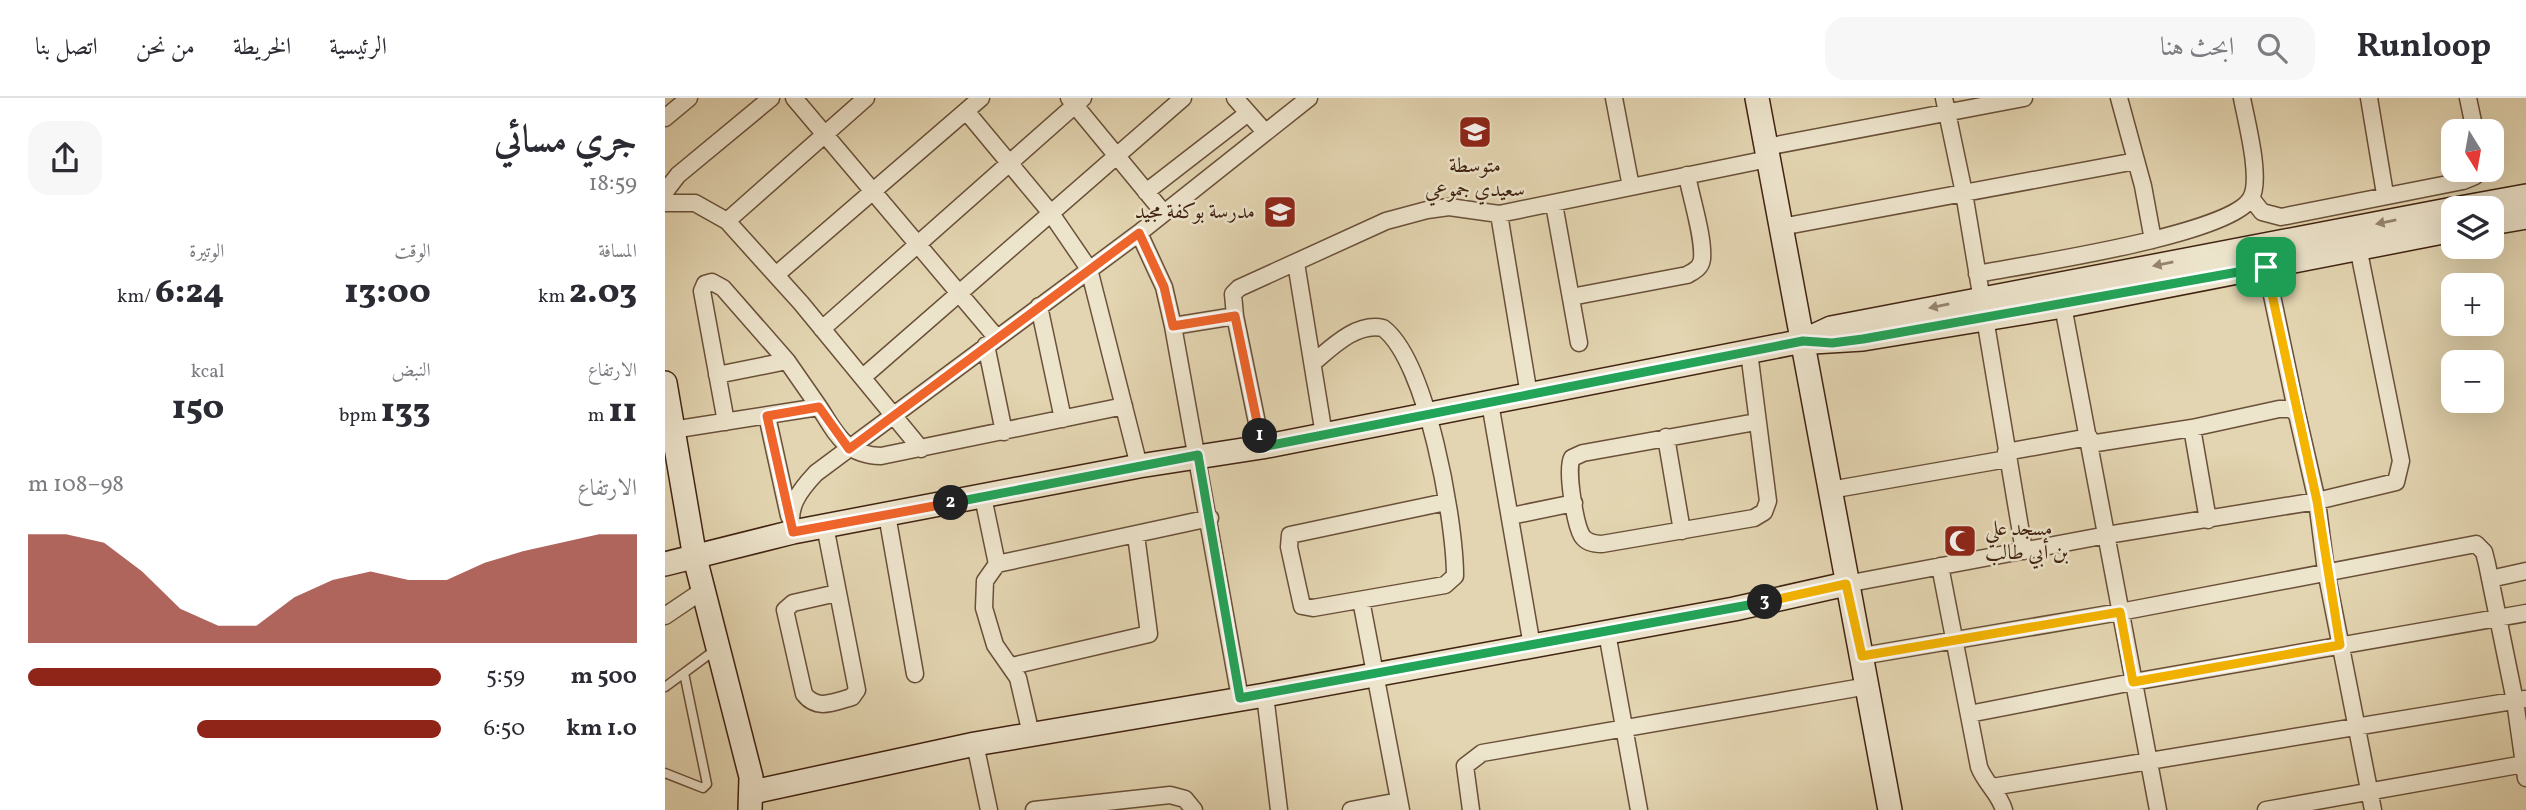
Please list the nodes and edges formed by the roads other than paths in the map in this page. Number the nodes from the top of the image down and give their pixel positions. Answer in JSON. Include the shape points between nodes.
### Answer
{"nodes":[{"id":1,"x":689,"y":98,"type":"edge"},
{"id":2,"x":771,"y":98,"type":"edge"},
{"id":3,"x":794,"y":98,"type":"edge"},
{"id":4,"x":866,"y":98,"type":"edge"},
{"id":5,"x":981,"y":98,"type":"edge"},
{"id":6,"x":1183,"y":98,"type":"edge"},
{"id":7,"x":1235,"y":98,"type":"edge"},
{"id":8,"x":1309,"y":98,"type":"edge"},
{"id":9,"x":1614,"y":98,"type":"edge"},
{"id":10,"x":1757,"y":98,"type":"edge"},
{"id":11,"x":2024,"y":98,"type":"edge"},
{"id":12,"x":2119,"y":98,"type":"edge"},
{"id":13,"x":2242,"y":98,"type":"edge"},
{"id":14,"x":2369,"y":98,"type":"edge"},
{"id":15,"x":2467,"y":98,"type":"edge"},
{"id":16,"x":1075,"y":101,"type":"edge"},
{"id":17,"x":1945,"y":106,"type":"edge"},
{"id":18,"x":966,"y":111,"type":"junction"},
{"id":19,"x":667,"y":113,"type":"edge"},
{"id":20,"x":1248,"y":113,"type":"junction"},
{"id":21,"x":2472,"y":119,"type":"edge"},
{"id":22,"x":1265,"y":132,"type":"junction"},
{"id":23,"x":823,"y":135,"type":"junction"},
{"id":24,"x":1767,"y":153,"type":"junction"},
{"id":25,"x":1116,"y":155,"type":"junction"},
{"id":26,"x":2136,"y":161,"type":"junction"},
{"id":27,"x":1009,"y":163,"type":"junction"},
{"id":28,"x":1687,"y":176,"type":"junction"},
{"id":29,"x":2457,"y":182,"type":"edge"},
{"id":30,"x":1631,"y":187,"type":"junction"},
{"id":31,"x":665,"y":192,"type":"edge"},
{"id":32,"x":1146,"y":192,"type":"junction"},
{"id":33,"x":874,"y":193,"type":"junction"},
{"id":34,"x":1964,"y":193,"type":"junction"},
{"id":35,"x":2385,"y":194,"type":"junction"},
{"id":36,"x":2526,"y":196,"type":"edge"},
{"id":37,"x":2251,"y":198,"type":"junction"},
{"id":38,"x":2504,"y":200,"type":"edge"},
{"id":39,"x":665,"y":202,"type":"edge"},
{"id":40,"x":1554,"y":204,"type":"junction"},
{"id":41,"x":1050,"y":212,"type":"junction"},
{"id":42,"x":1163,"y":212,"type":"junction"},
{"id":43,"x":2441,"y":212,"type":"edge"},
{"id":44,"x":1499,"y":214,"type":"junction"},
{"id":45,"x":2526,"y":217,"type":"edge"},
{"id":46,"x":727,"y":221,"type":"junction"},
{"id":47,"x":2504,"y":221,"type":"edge"},
{"id":48,"x":1781,"y":227,"type":"junction"},
{"id":49,"x":2441,"y":232,"type":"edge"},
{"id":50,"x":1139,"y":233,"type":"junction"},
{"id":51,"x":2153,"y":240,"type":"junction"},
{"id":52,"x":916,"y":245,"type":"junction"},
{"id":53,"x":2358,"y":247,"type":"junction"},
{"id":54,"x":1296,"y":263,"type":"junction"},
{"id":55,"x":2266,"y":267,"type":"junction"},
{"id":56,"x":1089,"y":269,"type":"junction"},
{"id":57,"x":1977,"y":274,"type":"junction"},
{"id":58,"x":777,"y":275,"type":"junction"},
{"id":59,"x":959,"y":293,"type":"junction"},
{"id":60,"x":1571,"y":297,"type":"junction"},
{"id":61,"x":1039,"y":306,"type":"junction"},
{"id":62,"x":2063,"y":306,"type":"junction"},
{"id":63,"x":1983,"y":308,"type":"junction"},
{"id":64,"x":1235,"y":316,"type":"junction"},
{"id":65,"x":1173,"y":326,"type":"junction"},
{"id":66,"x":822,"y":329,"type":"junction"},
{"id":67,"x":991,"y":341,"type":"junction"},
{"id":68,"x":1803,"y":341,"type":"junction"},
{"id":69,"x":1579,"y":343,"type":"dead end"},
{"id":70,"x":1749,"y":352,"type":"junction"},
{"id":71,"x":787,"y":361,"type":"junction"},
{"id":72,"x":1313,"y":363,"type":"junction"},
{"id":73,"x":717,"y":375,"type":"junction"},
{"id":74,"x":863,"y":377,"type":"junction"},
{"id":75,"x":665,"y":383,"type":"edge"},
{"id":76,"x":1529,"y":395,"type":"junction"},
{"id":77,"x":1490,"y":403,"type":"junction"},
{"id":78,"x":1124,"y":406,"type":"junction"},
{"id":79,"x":819,"y":407,"type":"junction"},
{"id":80,"x":2297,"y":414,"type":"junction"},
{"id":81,"x":1427,"y":415,"type":"junction"},
{"id":82,"x":767,"y":416,"type":"junction"},
{"id":83,"x":893,"y":416,"type":"junction"},
{"id":84,"x":1063,"y":419,"type":"junction"},
{"id":85,"x":726,"y":422,"type":"junction"},
{"id":86,"x":1756,"y":422,"type":"junction"},
{"id":87,"x":2192,"y":428,"type":"junction"},
{"id":88,"x":672,"y":430,"type":"junction"},
{"id":89,"x":1004,"y":432,"type":"junction"},
{"id":90,"x":1324,"y":435,"type":"junction"},
{"id":91,"x":1666,"y":437,"type":"junction"},
{"id":92,"x":2090,"y":440,"type":"junction"},
{"id":93,"x":1262,"y":447,"type":"junction"},
{"id":94,"x":849,"y":449,"type":"junction"},
{"id":95,"x":921,"y":449,"type":"junction"},
{"id":96,"x":1198,"y":455,"type":"junction"},
{"id":97,"x":2006,"y":455,"type":"junction"},
{"id":98,"x":1139,"y":466,"type":"junction"},
{"id":99,"x":1830,"y":490,"type":"junction"},
{"id":100,"x":983,"y":497,"type":"junction"},
{"id":101,"x":2317,"y":501,"type":"junction"},
{"id":102,"x":1446,"y":502,"type":"junction"},
{"id":103,"x":1574,"y":503,"type":"junction"},
{"id":104,"x":887,"y":515,"type":"junction"},
{"id":105,"x":1511,"y":516,"type":"junction"},
{"id":106,"x":1210,"y":518,"type":"junction"},
{"id":107,"x":2208,"y":520,"type":"junction"},
{"id":108,"x":791,"y":524,"type":"junction"},
{"id":109,"x":825,"y":526,"type":"junction"},
{"id":110,"x":1682,"y":531,"type":"junction"},
{"id":111,"x":1136,"y":535,"type":"junction"},
{"id":112,"x":2107,"y":535,"type":"junction"},
{"id":113,"x":2024,"y":551,"type":"junction"},
{"id":114,"x":695,"y":558,"type":"junction"},
{"id":115,"x":665,"y":564,"type":"edge"},
{"id":116,"x":997,"y":564,"type":"junction"},
{"id":117,"x":1940,"y":566,"type":"junction"},
{"id":118,"x":2326,"y":571,"type":"junction"},
{"id":119,"x":2526,"y":571,"type":"edge"},
{"id":120,"x":2490,"y":579,"type":"junction"},
{"id":121,"x":1846,"y":584,"type":"junction"},
{"id":122,"x":702,"y":591,"type":"junction"},
{"id":123,"x":837,"y":593,"type":"junction"},
{"id":124,"x":1361,"y":600,"type":"junction"},
{"id":125,"x":2120,"y":612,"type":"junction"},
{"id":126,"x":2526,"y":613,"type":"edge"},
{"id":127,"x":665,"y":616,"type":"edge"},
{"id":128,"x":2497,"y":619,"type":"junction"},
{"id":129,"x":1607,"y":632,"type":"junction"},
{"id":130,"x":1954,"y":639,"type":"junction"},
{"id":131,"x":2340,"y":645,"type":"junction"},
{"id":132,"x":1532,"y":646,"type":"junction"},
{"id":133,"x":717,"y":648,"type":"junction"},
{"id":134,"x":1862,"y":656,"type":"junction"},
{"id":135,"x":1012,"y":666,"type":"junction"},
{"id":136,"x":684,"y":673,"type":"junction"},
{"id":137,"x":915,"y":674,"type":"dead end"},
{"id":138,"x":1374,"y":674,"type":"junction"},
{"id":139,"x":2133,"y":682,"type":"junction"},
{"id":140,"x":1868,"y":686,"type":"junction"},
{"id":141,"x":665,"y":687,"type":"edge"},
{"id":142,"x":1265,"y":695,"type":"junction"},
{"id":143,"x":1240,"y":698,"type":"junction"},
{"id":144,"x":2521,"y":700,"type":"edge"},
{"id":145,"x":1969,"y":714,"type":"junction"},
{"id":146,"x":2356,"y":726,"type":"junction"},
{"id":147,"x":1626,"y":730,"type":"junction"},
{"id":148,"x":1031,"y":734,"type":"junction"},
{"id":149,"x":975,"y":744,"type":"junction"},
{"id":150,"x":2148,"y":761,"type":"junction"},
{"id":151,"x":2525,"y":771,"type":"edge"},
{"id":152,"x":665,"y":773,"type":"edge"},
{"id":153,"x":1992,"y":788,"type":"junction"},
{"id":154,"x":2370,"y":792,"type":"junction"},
{"id":155,"x":751,"y":801,"type":"edge"},
{"id":156,"x":1400,"y":806,"type":"edge"},
{"id":157,"x":989,"y":810,"type":"edge"},
{"id":158,"x":1034,"y":810,"type":"edge"},
{"id":159,"x":1194,"y":810,"type":"edge"},
{"id":160,"x":1279,"y":810,"type":"edge"},
{"id":161,"x":1352,"y":810,"type":"edge"},
{"id":162,"x":1471,"y":810,"type":"edge"},
{"id":163,"x":1639,"y":810,"type":"edge"},
{"id":164,"x":1890,"y":810,"type":"edge"},
{"id":165,"x":2004,"y":810,"type":"edge"},
{"id":166,"x":2158,"y":810,"type":"edge"},
{"id":167,"x":2266,"y":810,"type":"edge"},
{"id":168,"x":2373,"y":810,"type":"edge"}],
"edges":[{"from":1,"to":19,"type":"street"},
{"from":2,"to":31,"type":"street","via":[[678,175]]},
{"from":3,"to":23,"type":"street"},
{"from":4,"to":23,"type":"street"},
{"from":5,"to":18,"type":"street"},
{"from":6,"to":25,"type":"street"},
{"from":7,"to":20,"type":"street"},
{"from":8,"to":22,"type":"street"},
{"from":9,"to":30,"type":"street"},
{"from":10,"to":24,"type":"main road"},
{"from":11,"to":17,"type":"street"},
{"from":12,"to":26,"type":"street"},
{"from":13,"to":37,"type":"street","via":[[2254,170]]},
{"from":14,"to":35,"type":"street"},
{"from":15,"to":21,"type":"street"},
{"from":16,"to":25,"type":"street"},
{"from":16,"to":27,"type":"street"},
{"from":17,"to":24,"type":"street"},
{"from":17,"to":34,"type":"street"},
{"from":18,"to":27,"type":"street"},
{"from":18,"to":33,"type":"street"},
{"from":20,"to":22,"type":"street"},
{"from":20,"to":32,"type":"street"},
{"from":22,"to":42,"type":"street"},
{"from":23,"to":33,"type":"street"},
{"from":23,"to":46,"type":"street"},
{"from":24,"to":28,"type":"street"},
{"from":24,"to":48,"type":"main road"},
{"from":25,"to":32,"type":"street"},
{"from":25,"to":41,"type":"street"},
{"from":26,"to":34,"type":"street"},
{"from":26,"to":51,"type":"street"},
{"from":27,"to":41,"type":"street"},
{"from":27,"to":52,"type":"street"},
{"from":28,"to":30,"type":"street"},
{"from":28,"to":60,"type":"street","via":[[1702,260],[1698,268],[1688,275]]},
{"from":29,"to":35,"type":"street"},
{"from":30,"to":40,"type":"street"},
{"from":32,"to":42,"type":"street"},
{"from":33,"to":52,"type":"street"},
{"from":33,"to":58,"type":"street"},
{"from":34,"to":48,"type":"street"},
{"from":34,"to":57,"type":"street"},
{"from":35,"to":37,"type":"street","via":[[2281,217],[2262,212]]},
{"from":36,"to":38,"type":"main road"},
{"from":37,"to":51,"type":"street","via":[[2226,216]]},
{"from":39,"to":46,"type":"street","via":[[695,202]]},
{"from":40,"to":44,"type":"street"},
{"from":40,"to":60,"type":"street"},
{"from":41,"to":56,"type":"street"},
{"from":41,"to":59,"type":"street"},
{"from":42,"to":50,"type":"street"},
{"from":43,"to":63,"type":"main road","one_way":true},
{"from":44,"to":54,"type":"street","via":[[1449,207],[1427,210],[1386,221]]},
{"from":44,"to":76,"type":"street"},
{"from":45,"to":47,"type":"main road"},
{"from":46,"to":58,"type":"street"},
{"from":48,"to":68,"type":"main road"},
{"from":49,"to":53,"type":"main road"},
{"from":50,"to":56,"type":"street"},
{"from":50,"to":65,"type":"street","via":[[1164,287]]},
{"from":51,"to":57,"type":"street"},
{"from":52,"to":59,"type":"street"},
{"from":52,"to":66,"type":"street"},
{"from":53,"to":55,"type":"main road"},
{"from":53,"to":101,"type":"street","via":[[2400,473],[2396,482],[2388,485]]},
{"from":54,"to":64,"type":"street","via":[[1239,288],[1233,294]]},
{"from":54,"to":72,"type":"street"},
{"from":55,"to":62,"type":"main road"},
{"from":55,"to":80,"type":"street"},
{"from":56,"to":61,"type":"street"},
{"from":56,"to":78,"type":"street"},
{"from":57,"to":63,"type":"street"},
{"from":58,"to":66,"type":"street"},
{"from":59,"to":67,"type":"street"},
{"from":59,"to":74,"type":"street"},
{"from":60,"to":69,"type":"street"},
{"from":61,"to":67,"type":"street"},
{"from":61,"to":84,"type":"street"},
{"from":62,"to":63,"type":"main road"},
{"from":62,"to":92,"type":"street"},
{"from":63,"to":68,"type":"main road","via":[[1831,328]]},
{"from":63,"to":97,"type":"street"},
{"from":64,"to":65,"type":"street"},
{"from":64,"to":93,"type":"street"},
{"from":65,"to":96,"type":"street"},
{"from":66,"to":74,"type":"street"},
{"from":67,"to":83,"type":"street"},
{"from":67,"to":89,"type":"street"},
{"from":68,"to":70,"type":"main road"},
{"from":68,"to":99,"type":"main road"},
{"from":70,"to":76,"type":"main road"},
{"from":70,"to":86,"type":"street"},
{"from":71,"to":73,"type":"street"},
{"from":71,"to":73,"type":"street","via":[[723,288],[712,282],[702,291]]},
{"from":71,"to":79,"type":"street"},
{"from":72,"to":81,"type":"street","via":[[1356,331],[1383,328],[1412,368]]},
{"from":72,"to":90,"type":"street"},
{"from":73,"to":85,"type":"street"},
{"from":74,"to":83,"type":"street"},
{"from":75,"to":88,"type":"main road"},
{"from":76,"to":77,"type":"main road"},
{"from":77,"to":81,"type":"main road"},
{"from":77,"to":105,"type":"street"},
{"from":78,"to":84,"type":"street"},
{"from":78,"to":98,"type":"street"},
{"from":79,"to":82,"type":"street"},
{"from":79,"to":94,"type":"street"},
{"from":80,"to":87,"type":"street","via":[[2279,409]]},
{"from":80,"to":101,"type":"street"},
{"from":81,"to":90,"type":"main road"},
{"from":81,"to":102,"type":"street"},
{"from":82,"to":85,"type":"street"},
{"from":82,"to":108,"type":"street"},
{"from":83,"to":94,"type":"street"},
{"from":83,"to":95,"type":"street"},
{"from":84,"to":89,"type":"street"},
{"from":85,"to":88,"type":"street"},
{"from":86,"to":91,"type":"street"},
{"from":86,"to":110,"type":"street","via":[[1768,501],[1764,512],[1754,518]]},
{"from":87,"to":92,"type":"street"},
{"from":87,"to":107,"type":"street"},
{"from":88,"to":114,"type":"main road"},
{"from":89,"to":95,"type":"street"},
{"from":90,"to":93,"type":"main road"},
{"from":91,"to":103,"type":"street","via":[[1572,458],[1568,469]]},
{"from":91,"to":110,"type":"street"},
{"from":92,"to":97,"type":"street"},
{"from":92,"to":112,"type":"street"},
{"from":93,"to":96,"type":"main road"},
{"from":94,"to":95,"type":"street","via":[[865,456]]},
{"from":94,"to":108,"type":"street","via":[[806,484]]},
{"from":96,"to":98,"type":"main road"},
{"from":96,"to":106,"type":"street"},
{"from":97,"to":99,"type":"street"},
{"from":97,"to":113,"type":"street"},
{"from":98,"to":100,"type":"main road"},
{"from":99,"to":121,"type":"main road"},
{"from":100,"to":104,"type":"main road"},
{"from":100,"to":116,"type":"street"},
{"from":101,"to":107,"type":"street"},
{"from":101,"to":118,"type":"street"},
{"from":102,"to":124,"type":"street","via":[[1455,566],[1452,581]]},
{"from":102,"to":124,"type":"street","via":[[1290,535],[1302,606]]},
{"from":103,"to":105,"type":"street"},
{"from":103,"to":110,"type":"street","via":[[1581,534],[1594,544]]},
{"from":104,"to":109,"type":"main road"},
{"from":104,"to":137,"type":"street"},
{"from":105,"to":132,"type":"street"},
{"from":106,"to":111,"type":"street"},
{"from":106,"to":143,"type":"street"},
{"from":107,"to":112,"type":"street"},
{"from":108,"to":109,"type":"main road"},
{"from":108,"to":114,"type":"main road"},
{"from":109,"to":123,"type":"street"},
{"from":111,"to":116,"type":"street"},
{"from":111,"to":135,"type":"street","via":[[1149,634]]},
{"from":112,"to":113,"type":"street"},
{"from":112,"to":125,"type":"street"},
{"from":113,"to":117,"type":"street"},
{"from":114,"to":115,"type":"main road"},
{"from":114,"to":122,"type":"main road"},
{"from":116,"to":135,"type":"street","via":[[985,581],[985,608],[995,645]]},
{"from":117,"to":121,"type":"street"},
{"from":117,"to":130,"type":"street"},
{"from":118,"to":120,"type":"street","via":[[2476,544],[2484,552]]},
{"from":118,"to":125,"type":"street"},
{"from":118,"to":131,"type":"street"},
{"from":119,"to":120,"type":"street"},
{"from":120,"to":128,"type":"street"},
{"from":121,"to":129,"type":"main road"},
{"from":121,"to":134,"type":"main road"},
{"from":122,"to":127,"type":"street"},
{"from":122,"to":133,"type":"main road"},
{"from":123,"to":123,"type":"street","via":[[857,690],[852,698],[818,705],[804,694],[785,610],[793,603]]},
{"from":124,"to":138,"type":"street"},
{"from":125,"to":130,"type":"street"},
{"from":125,"to":139,"type":"street"},
{"from":126,"to":128,"type":"street"},
{"from":128,"to":131,"type":"street"},
{"from":128,"to":144,"type":"street"},
{"from":129,"to":132,"type":"main road"},
{"from":129,"to":147,"type":"street"},
{"from":130,"to":134,"type":"street"},
{"from":130,"to":145,"type":"street"},
{"from":131,"to":139,"type":"street"},
{"from":131,"to":146,"type":"street"},
{"from":132,"to":138,"type":"main road"},
{"from":133,"to":136,"type":"lane"},
{"from":133,"to":155,"type":"main road"},
{"from":134,"to":140,"type":"main road"},
{"from":135,"to":148,"type":"street"},
{"from":136,"to":141,"type":"lane"},
{"from":136,"to":152,"type":"lane","via":[[707,784],[702,788]]},
{"from":138,"to":142,"type":"main road"},
{"from":138,"to":156,"type":"street"},
{"from":139,"to":145,"type":"street"},
{"from":139,"to":150,"type":"street"},
{"from":140,"to":147,"type":"street"},
{"from":140,"to":164,"type":"main road"},
{"from":142,"to":143,"type":"main road"},
{"from":142,"to":160,"type":"street"},
{"from":143,"to":148,"type":"main road"},
{"from":144,"to":146,"type":"street"},
{"from":144,"to":151,"type":"street"},
{"from":145,"to":153,"type":"street","via":[[1979,767]]},
{"from":146,"to":150,"type":"street"},
{"from":146,"to":154,"type":"street"},
{"from":147,"to":162,"type":"street","via":[[1475,755],[1465,766]]},
{"from":147,"to":163,"type":"street"},
{"from":148,"to":149,"type":"main road"},
{"from":149,"to":155,"type":"main road"},
{"from":149,"to":157,"type":"street"},
{"from":150,"to":153,"type":"street"},
{"from":150,"to":166,"type":"street"},
{"from":151,"to":154,"type":"street"},
{"from":153,"to":165,"type":"street"},
{"from":154,"to":167,"type":"street"},
{"from":154,"to":168,"type":"street"},
{"from":156,"to":161,"type":"street"},
{"from":158,"to":159,"type":"street","via":[[1170,795],[1185,799]]}]}
